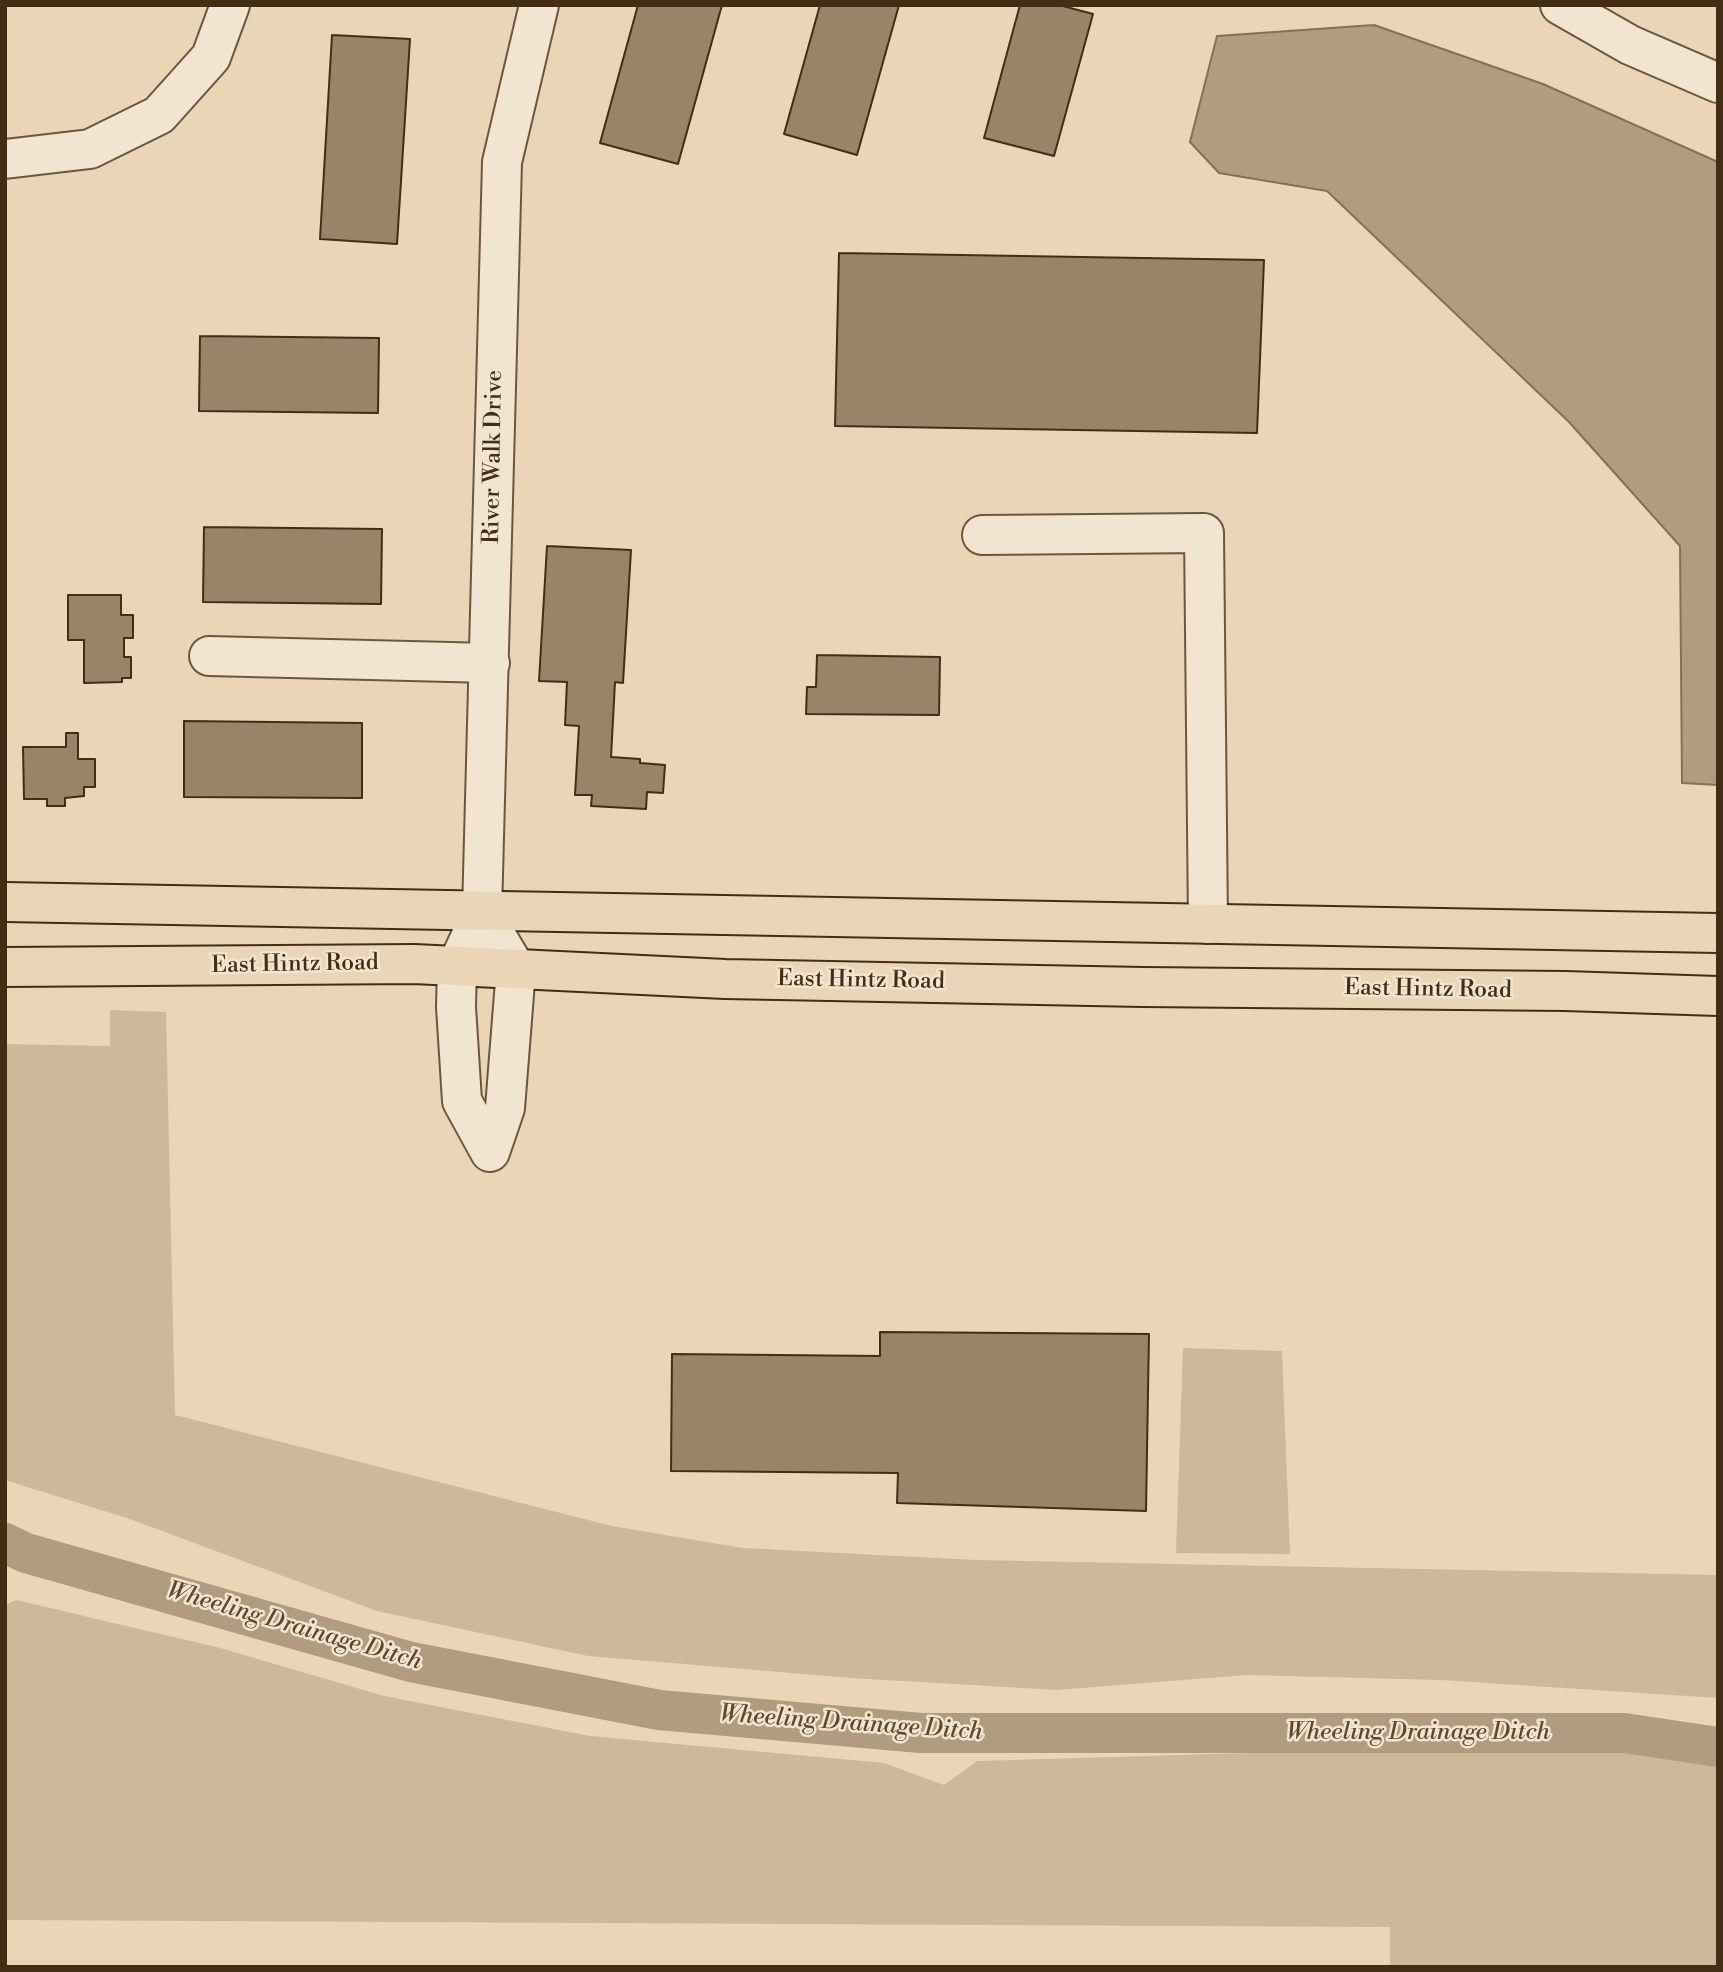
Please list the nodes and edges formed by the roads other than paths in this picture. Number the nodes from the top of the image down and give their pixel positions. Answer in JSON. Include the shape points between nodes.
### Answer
{"nodes":[{"id":1,"x":230,"y":5,"type":"edge"},
{"id":2,"x":539,"y":5,"type":"edge"},
{"id":3,"x":1560,"y":5,"type":"edge"},
{"id":4,"x":1718,"y":83,"type":"edge"},
{"id":5,"x":5,"y":159,"type":"edge"},
{"id":6,"x":982,"y":535,"type":"dead end"},
{"id":7,"x":209,"y":656,"type":"dead end"},
{"id":8,"x":490,"y":663,"type":"junction"},
{"id":9,"x":5,"y":902,"type":"edge"},
{"id":10,"x":482,"y":912,"type":"junction"},
{"id":11,"x":1208,"y":924,"type":"junction"},
{"id":12,"x":1718,"y":933,"type":"edge"},
{"id":13,"x":457,"y":966,"type":"junction"},
{"id":14,"x":5,"y":967,"type":"edge"},
{"id":15,"x":516,"y":969,"type":"junction"},
{"id":16,"x":1718,"y":996,"type":"edge"}],
"edges":[{"from":1,"to":5,"type":"street","via":[[211,57],[159,115],[90,149]]},
{"from":2,"to":8,"type":"street","name":"River Walk Drive","via":[[502,162]]},
{"from":3,"to":4,"type":"street","via":[[1630,45]]},
{"from":6,"to":11,"type":"street","via":[[1204,533]]},
{"from":7,"to":8,"type":"street"},
{"from":8,"to":10,"type":"street","name":"River Walk Drive"},
{"from":9,"to":10,"type":"main road"},
{"from":10,"to":11,"type":"main road"},
{"from":10,"to":13,"type":"street"},
{"from":10,"to":15,"type":"street"},
{"from":11,"to":12,"type":"main road"},
{"from":13,"to":14,"type":"main road","name":"East Hintz Road"},
{"from":13,"to":15,"type":"main road","name":"East Hintz Road"},
{"from":13,"to":15,"type":"street","via":[[462,1101],[490,1152],[505,1108]]},
{"from":15,"to":16,"type":"main road","name":"East Hintz Road","via":[[725,979]]}]}
